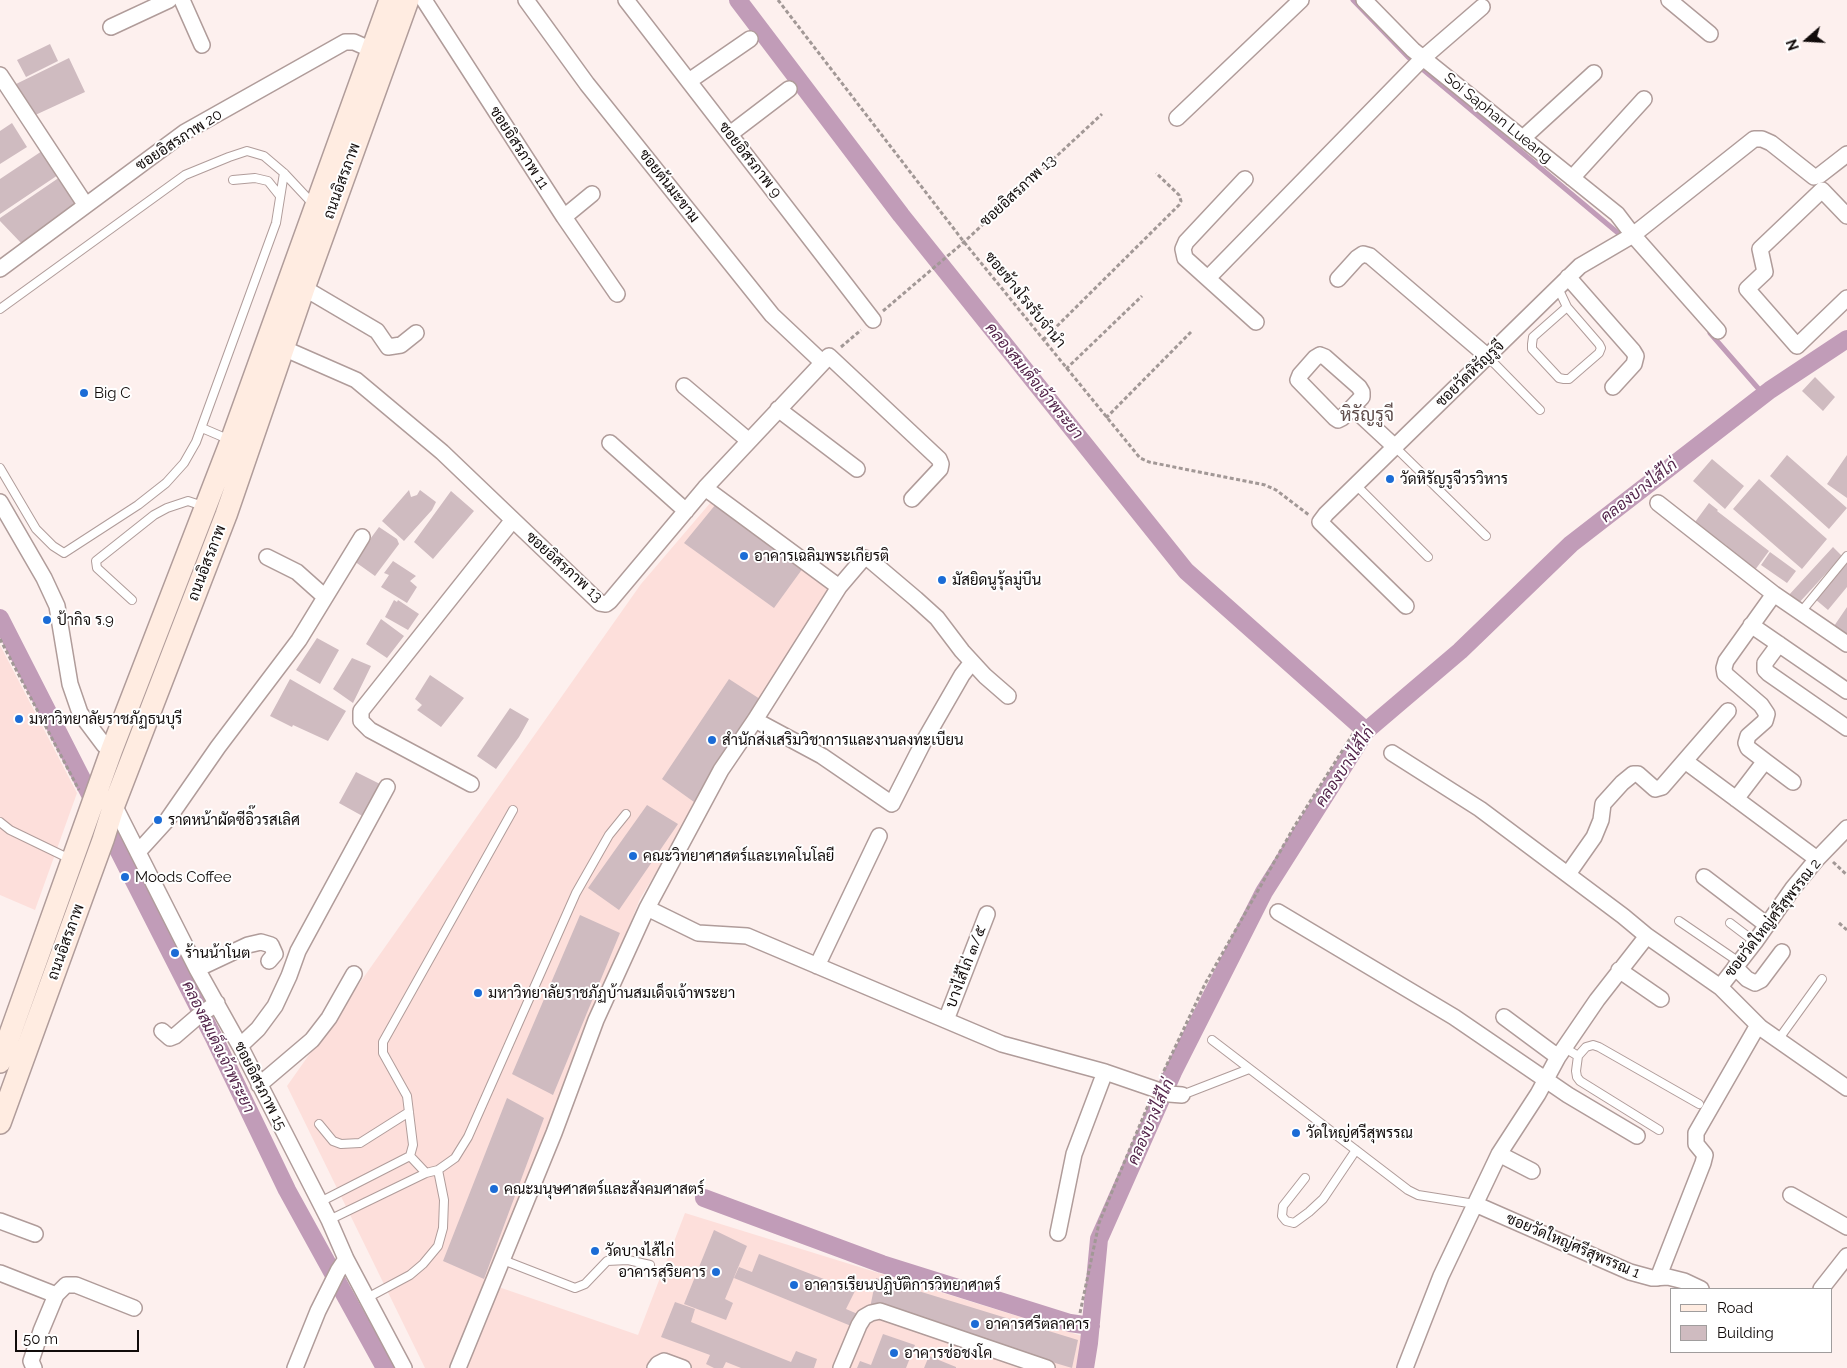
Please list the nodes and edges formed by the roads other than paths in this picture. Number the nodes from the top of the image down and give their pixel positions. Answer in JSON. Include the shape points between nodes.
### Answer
{"nodes":[{"id":1,"x":170,"y":0,"type":"edge"},
{"id":2,"x":182,"y":0,"type":"edge"},
{"id":3,"x":390,"y":0,"type":"edge"},
{"id":4,"x":408,"y":0,"type":"edge"},
{"id":5,"x":424,"y":0,"type":"edge"},
{"id":6,"x":526,"y":0,"type":"edge"},
{"id":7,"x":626,"y":0,"type":"edge"},
{"id":8,"x":1301,"y":0,"type":"edge"},
{"id":9,"x":1669,"y":0,"type":"edge"},
{"id":10,"x":1374,"y":3,"type":"edge"},
{"id":11,"x":1482,"y":7,"type":"dead end"},
{"id":12,"x":111,"y":27,"type":"dead end"},
{"id":13,"x":1710,"y":34,"type":"dead end"},
{"id":14,"x":750,"y":38,"type":"dead end"},
{"id":15,"x":202,"y":45,"type":"dead end"},
{"id":16,"x":372,"y":50,"type":"junction"},
{"id":17,"x":1423,"y":58,"type":"junction"},
{"id":18,"x":1594,"y":74,"type":"dead end"},
{"id":19,"x":0,"y":75,"type":"edge"},
{"id":20,"x":689,"y":81,"type":"junction"},
{"id":21,"x":789,"y":89,"type":"dead end"},
{"id":22,"x":1644,"y":98,"type":"dead end"},
{"id":23,"x":1177,"y":118,"type":"dead end"},
{"id":24,"x":730,"y":134,"type":"junction"},
{"id":25,"x":1523,"y":138,"type":"junction"},
{"id":26,"x":1847,"y":154,"type":"edge"},
{"id":27,"x":284,"y":173,"type":"junction"},
{"id":28,"x":1572,"y":178,"type":"junction"},
{"id":29,"x":1245,"y":179,"type":"dead end"},
{"id":30,"x":233,"y":180,"type":"dead end"},
{"id":31,"x":592,"y":194,"type":"dead end"},
{"id":32,"x":280,"y":196,"type":"junction"},
{"id":33,"x":85,"y":204,"type":"junction"},
{"id":34,"x":316,"y":207,"type":"junction"},
{"id":35,"x":564,"y":216,"type":"junction"},
{"id":36,"x":1847,"y":216,"type":"edge"},
{"id":37,"x":1627,"y":239,"type":"junction"},
{"id":38,"x":0,"y":268,"type":"edge"},
{"id":39,"x":1208,"y":278,"type":"junction"},
{"id":40,"x":1338,"y":279,"type":"dead end"},
{"id":41,"x":1563,"y":282,"type":"junction"},
{"id":42,"x":304,"y":288,"type":"junction"},
{"id":43,"x":616,"y":294,"type":"dead end"},
{"id":44,"x":1847,"y":298,"type":"edge"},
{"id":45,"x":1567,"y":307,"type":"junction"},
{"id":46,"x":0,"y":310,"type":"edge"},
{"id":47,"x":873,"y":320,"type":"dead end"},
{"id":48,"x":1256,"y":322,"type":"dead end"},
{"id":49,"x":1718,"y":331,"type":"dead end"},
{"id":50,"x":416,"y":333,"type":"dead end"},
{"id":51,"x":283,"y":348,"type":"junction"},
{"id":52,"x":1488,"y":356,"type":"junction"},
{"id":53,"x":826,"y":359,"type":"junction"},
{"id":54,"x":684,"y":386,"type":"dead end"},
{"id":55,"x":1613,"y":387,"type":"dead end"},
{"id":56,"x":1353,"y":408,"type":"dead end"},
{"id":57,"x":778,"y":409,"type":"junction"},
{"id":58,"x":1540,"y":410,"type":"dead end"},
{"id":59,"x":202,"y":428,"type":"junction"},
{"id":60,"x":232,"y":441,"type":"junction"},
{"id":61,"x":749,"y":441,"type":"junction"},
{"id":62,"x":610,"y":444,"type":"dead end"},
{"id":63,"x":1394,"y":447,"type":"junction"},
{"id":64,"x":0,"y":468,"type":"edge"},
{"id":65,"x":856,"y":469,"type":"dead end"},
{"id":66,"x":1356,"y":485,"type":"junction"},
{"id":67,"x":705,"y":488,"type":"junction"},
{"id":68,"x":912,"y":499,"type":"dead end"},
{"id":69,"x":0,"y":502,"type":"edge"},
{"id":70,"x":1658,"y":503,"type":"dead end"},
{"id":71,"x":217,"y":511,"type":"junction"},
{"id":72,"x":686,"y":511,"type":"junction"},
{"id":73,"x":512,"y":521,"type":"junction"},
{"id":74,"x":1486,"y":536,"type":"dead end"},
{"id":75,"x":362,"y":537,"type":"dead end"},
{"id":76,"x":1428,"y":556,"type":"dead end"},
{"id":77,"x":1847,"y":556,"type":"edge"},
{"id":78,"x":267,"y":557,"type":"dead end"},
{"id":79,"x":839,"y":587,"type":"junction"},
{"id":80,"x":1774,"y":594,"type":"junction"},
{"id":81,"x":325,"y":597,"type":"junction"},
{"id":82,"x":132,"y":600,"type":"dead end"},
{"id":83,"x":1406,"y":606,"type":"dead end"},
{"id":84,"x":1801,"y":612,"type":"junction"},
{"id":85,"x":1751,"y":625,"type":"junction"},
{"id":86,"x":1779,"y":644,"type":"junction"},
{"id":87,"x":1847,"y":644,"type":"edge"},
{"id":88,"x":972,"y":662,"type":"junction"},
{"id":89,"x":1847,"y":690,"type":"edge"},
{"id":90,"x":1008,"y":696,"type":"dead end"},
{"id":91,"x":1728,"y":711,"type":"dead end"},
{"id":92,"x":755,"y":720,"type":"junction"},
{"id":93,"x":1847,"y":728,"type":"edge"},
{"id":94,"x":112,"y":749,"type":"junction"},
{"id":95,"x":1392,"y":753,"type":"dead end"},
{"id":96,"x":1685,"y":761,"type":"junction"},
{"id":97,"x":1764,"y":762,"type":"junction"},
{"id":98,"x":1793,"y":782,"type":"dead end"},
{"id":99,"x":471,"y":784,"type":"dead end"},
{"id":100,"x":387,"y":787,"type":"dead end"},
{"id":101,"x":1736,"y":799,"type":"junction"},
{"id":102,"x":97,"y":807,"type":"junction"},
{"id":103,"x":513,"y":810,"type":"dead end"},
{"id":104,"x":626,"y":814,"type":"dead end"},
{"id":105,"x":0,"y":822,"type":"edge"},
{"id":106,"x":1847,"y":828,"type":"edge"},
{"id":107,"x":878,"y":836,"type":"dead end"},
{"id":108,"x":138,"y":852,"type":"junction"},
{"id":109,"x":1818,"y":859,"type":"junction"},
{"id":110,"x":72,"y":860,"type":"junction"},
{"id":111,"x":1568,"y":874,"type":"junction"},
{"id":112,"x":1704,"y":877,"type":"dead end"},
{"id":113,"x":647,"y":908,"type":"junction"},
{"id":114,"x":1278,"y":912,"type":"dead end"},
{"id":115,"x":987,"y":914,"type":"dead end"},
{"id":116,"x":1679,"y":920,"type":"dead end"},
{"id":117,"x":1730,"y":923,"type":"dead end"},
{"id":118,"x":1767,"y":925,"type":"junction"},
{"id":119,"x":1647,"y":936,"type":"junction"},
{"id":120,"x":1755,"y":942,"type":"junction"},
{"id":121,"x":1782,"y":952,"type":"dead end"},
{"id":122,"x":269,"y":961,"type":"dead end"},
{"id":123,"x":1737,"y":965,"type":"junction"},
{"id":124,"x":817,"y":966,"type":"junction"},
{"id":125,"x":197,"y":969,"type":"junction"},
{"id":126,"x":1619,"y":970,"type":"junction"},
{"id":127,"x":354,"y":974,"type":"dead end"},
{"id":128,"x":1822,"y":979,"type":"dead end"},
{"id":129,"x":1720,"y":987,"type":"junction"},
{"id":130,"x":1661,"y":999,"type":"dead end"},
{"id":131,"x":207,"y":1010,"type":"junction"},
{"id":132,"x":1504,"y":1017,"type":"dead end"},
{"id":133,"x":946,"y":1020,"type":"junction"},
{"id":134,"x":7,"y":1021,"type":"edge"},
{"id":135,"x":1758,"y":1025,"type":"junction"},
{"id":136,"x":162,"y":1030,"type":"dead end"},
{"id":137,"x":1212,"y":1040,"type":"dead end"},
{"id":138,"x":1778,"y":1040,"type":"junction"},
{"id":139,"x":240,"y":1046,"type":"junction"},
{"id":140,"x":1567,"y":1054,"type":"junction"},
{"id":141,"x":0,"y":1062,"type":"edge"},
{"id":142,"x":1249,"y":1069,"type":"junction"},
{"id":143,"x":1104,"y":1072,"type":"junction"},
{"id":144,"x":1545,"y":1080,"type":"junction"},
{"id":145,"x":259,"y":1085,"type":"junction"},
{"id":146,"x":1847,"y":1088,"type":"edge"},
{"id":147,"x":1166,"y":1092,"type":"joint"},
{"id":148,"x":1699,"y":1104,"type":"dead end"},
{"id":149,"x":409,"y":1112,"type":"junction"},
{"id":150,"x":0,"y":1123,"type":"edge"},
{"id":151,"x":320,"y":1124,"type":"dead end"},
{"id":152,"x":1659,"y":1130,"type":"dead end"},
{"id":153,"x":1637,"y":1136,"type":"dead end"},
{"id":154,"x":1356,"y":1150,"type":"junction"},
{"id":155,"x":1498,"y":1154,"type":"junction"},
{"id":156,"x":410,"y":1156,"type":"junction"},
{"id":157,"x":438,"y":1170,"type":"junction"},
{"id":158,"x":1532,"y":1171,"type":"dead end"},
{"id":159,"x":426,"y":1174,"type":"junction"},
{"id":160,"x":1304,"y":1178,"type":"dead end"},
{"id":161,"x":1791,"y":1195,"type":"dead end"},
{"id":162,"x":320,"y":1202,"type":"junction"},
{"id":163,"x":1475,"y":1204,"type":"junction"},
{"id":164,"x":329,"y":1220,"type":"junction"},
{"id":165,"x":0,"y":1221,"type":"edge"},
{"id":166,"x":1847,"y":1227,"type":"edge"},
{"id":167,"x":1058,"y":1233,"type":"dead end"},
{"id":168,"x":34,"y":1234,"type":"dead end"},
{"id":169,"x":1847,"y":1256,"type":"edge"},
{"id":170,"x":503,"y":1260,"type":"junction"},
{"id":171,"x":342,"y":1265,"type":"junction"},
{"id":172,"x":650,"y":1265,"type":"dead end"},
{"id":173,"x":0,"y":1273,"type":"edge"},
{"id":174,"x":1658,"y":1278,"type":"junction"},
{"id":175,"x":1699,"y":1288,"type":"edge"},
{"id":176,"x":1822,"y":1288,"type":"edge"},
{"id":177,"x":56,"y":1295,"type":"junction"},
{"id":178,"x":367,"y":1298,"type":"junction"},
{"id":179,"x":134,"y":1308,"type":"dead end"},
{"id":180,"x":34,"y":1368,"type":"edge"},
{"id":181,"x":296,"y":1368,"type":"edge"},
{"id":182,"x":404,"y":1368,"type":"edge"},
{"id":183,"x":458,"y":1368,"type":"edge"},
{"id":184,"x":655,"y":1368,"type":"edge"},
{"id":185,"x":683,"y":1368,"type":"edge"},
{"id":186,"x":842,"y":1368,"type":"edge"},
{"id":187,"x":1047,"y":1368,"type":"edge"},
{"id":188,"x":1405,"y":1368,"type":"edge"}],
"edges":[{"from":1,"to":12,"type":"street"},
{"from":2,"to":15,"type":"street"},
{"from":3,"to":16,"type":"main road"},
{"from":4,"to":42,"type":"main road","name":"ถนนอิสรภาพ"},
{"from":5,"to":35,"type":"street","name":"ซอยอิสรภาพ 11"},
{"from":6,"to":53,"type":"street","name":"ซอยต้นมะขาม","via":[[587,84],[772,315]]},
{"from":7,"to":20,"type":"street","name":"ซอยอิสรภาพ 9"},
{"from":8,"to":23,"type":"street"},
{"from":9,"to":13,"type":"street"},
{"from":10,"to":17,"type":"street","name":"Soi Saphan Lueang"},
{"from":11,"to":17,"type":"street"},
{"from":14,"to":20,"type":"street"},
{"from":16,"to":33,"type":"street","name":"ซอยอิสรภาพ 20","via":[[354,42],[345,42],[185,132]]},
{"from":16,"to":34,"type":"main road"},
{"from":17,"to":25,"type":"street","name":"Soi Saphan Lueang"},
{"from":17,"to":39,"type":"street"},
{"from":18,"to":25,"type":"street"},
{"from":19,"to":33,"type":"street"},
{"from":20,"to":24,"type":"street","name":"ซอยอิสรภาพ 9"},
{"from":21,"to":24,"type":"street"},
{"from":22,"to":28,"type":"street"},
{"from":24,"to":47,"type":"street","name":"ซอยอิสรภาพ 9"},
{"from":25,"to":28,"type":"street","name":"Soi Saphan Lueang"},
{"from":26,"to":37,"type":"street","name":"ซอยวัดหิรัญรูจี","via":[[1814,177],[1771,143],[1754,140]]},
{"from":27,"to":32,"type":"lane"},
{"from":27,"to":34,"type":"lane"},
{"from":27,"to":46,"type":"lane","via":[[264,156],[247,151],[185,175]]},
{"from":28,"to":37,"type":"street","name":"Soi Saphan Lueang","via":[[1617,214]]},
{"from":29,"to":39,"type":"street","via":[[1183,249],[1184,258]]},
{"from":30,"to":32,"type":"lane","via":[[255,178],[268,181]]},
{"from":31,"to":35,"type":"street"},
{"from":32,"to":59,"type":"lane","via":[[276,223]]},
{"from":33,"to":38,"type":"street","name":"ซอยอิสรภาพ 20"},
{"from":34,"to":60,"type":"main road"},
{"from":35,"to":43,"type":"street","name":"ซอยอิสรภาพ 11"},
{"from":36,"to":44,"type":"street","via":[[1822,190],[1760,249],[1765,272],[1748,289],[1797,346]]},
{"from":37,"to":41,"type":"street","name":"ซอยวัดหิรัญรูจี","via":[[1580,266]]},
{"from":37,"to":49,"type":"street","name":"Soi Saphan Lueang"},
{"from":39,"to":48,"type":"street"},
{"from":40,"to":52,"type":"street","via":[[1357,258],[1363,254],[1370,256]]},
{"from":41,"to":45,"type":"lane"},
{"from":41,"to":52,"type":"street","name":"ซอยวัดหิรัญรูจี"},
{"from":41,"to":55,"type":"street","via":[[1636,356],[1634,364]]},
{"from":42,"to":50,"type":"street","via":[[377,331],[388,347],[401,345]]},
{"from":42,"to":51,"type":"main road","name":"ถนนอิสรภาพ"},
{"from":45,"to":45,"type":"lane","via":[[1533,337],[1532,344],[1532,349],[1559,378],[1564,379],[1599,353],[1601,348]]},
{"from":51,"to":71,"type":"main road","name":"ถนนอิสรภาพ"},
{"from":51,"to":73,"type":"street","name":"ซอยอิสรภาพ 13","via":[[356,380],[442,452]]},
{"from":52,"to":58,"type":"lane"},
{"from":52,"to":63,"type":"street","name":"ซอยวัดหิรัญรูจี"},
{"from":53,"to":57,"type":"street","name":"ซอยอิสรภาพ 13"},
{"from":53,"to":68,"type":"street","name":"ซอยต้นมะขาม","via":[[939,458],[940,469]]},
{"from":54,"to":61,"type":"street"},
{"from":56,"to":63,"type":"street"},
{"from":57,"to":61,"type":"street","name":"ซอยอิสรภาพ 13"},
{"from":57,"to":65,"type":"street"},
{"from":59,"to":60,"type":"lane"},
{"from":59,"to":64,"type":"lane","via":[[184,463],[166,483],[64,553],[36,530]]},
{"from":60,"to":71,"type":"main road"},
{"from":61,"to":67,"type":"street","name":"ซอยอิสรภาพ 13"},
{"from":62,"to":72,"type":"street"},
{"from":63,"to":66,"type":"street","name":"ซอยวัดหิรัญรูจี"},
{"from":63,"to":74,"type":"lane"},
{"from":66,"to":76,"type":"lane"},
{"from":66,"to":83,"type":"street","name":"ซอยวัดหิรัญรูจี","via":[[1320,522]]},
{"from":67,"to":72,"type":"street","name":"ซอยอิสรภาพ 13"},
{"from":67,"to":79,"type":"street"},
{"from":69,"to":94,"type":"street","via":[[57,606],[70,684],[80,713],[104,744]]},
{"from":70,"to":80,"type":"street"},
{"from":71,"to":82,"type":"lane","via":[[188,501],[167,508],[96,562],[97,568]]},
{"from":71,"to":94,"type":"main road"},
{"from":71,"to":102,"type":"main road","name":"ถนนอิสรภาพ"},
{"from":72,"to":73,"type":"street","name":"ซอยอิสรภาพ 13","via":[[606,604],[600,603]]},
{"from":73,"to":99,"type":"street","via":[[361,711],[361,721],[370,730]]},
{"from":75,"to":81,"type":"street"},
{"from":77,"to":84,"type":"lane"},
{"from":78,"to":81,"type":"street","via":[[297,572]]},
{"from":79,"to":88,"type":"street","via":[[862,560],[870,560],[937,618]]},
{"from":79,"to":92,"type":"street"},
{"from":80,"to":84,"type":"street"},
{"from":80,"to":85,"type":"street"},
{"from":81,"to":108,"type":"street","via":[[299,640],[168,819]]},
{"from":84,"to":87,"type":"street"},
{"from":85,"to":86,"type":"street"},
{"from":85,"to":97,"type":"street","via":[[1724,668],[1726,674],[1762,705],[1767,714],[1746,743]]},
{"from":86,"to":89,"type":"street"},
{"from":86,"to":93,"type":"street","via":[[1765,663],[1765,670]]},
{"from":88,"to":90,"type":"street"},
{"from":88,"to":92,"type":"street","via":[[924,741],[892,804],[822,756]]},
{"from":91,"to":96,"type":"street"},
{"from":92,"to":113,"type":"street","via":[[722,770]]},
{"from":94,"to":102,"type":"main road"},
{"from":95,"to":111,"type":"street","via":[[1480,809]]},
{"from":96,"to":101,"type":"street"},
{"from":96,"to":111,"type":"street","via":[[1662,788],[1655,788],[1638,774],[1622,783],[1603,804],[1594,837]]},
{"from":97,"to":98,"type":"street"},
{"from":97,"to":101,"type":"street"},
{"from":100,"to":139,"type":"street","via":[[298,951],[275,1006]]},
{"from":101,"to":109,"type":"street"},
{"from":102,"to":108,"type":"street","name":"ซอยอิสรภาพ 15"},
{"from":102,"to":110,"type":"main road"},
{"from":102,"to":150,"type":"main road","name":"ถนนอิสรภาพ","via":[[102,840]]},
{"from":103,"to":149,"type":"lane","via":[[383,1042],[383,1052],[407,1096]]},
{"from":104,"to":157,"type":"lane","via":[[576,894],[468,1137],[455,1158]]},
{"from":105,"to":110,"type":"lane"},
{"from":106,"to":109,"type":"street","name":"ซอยวัดใหญ่ศรีสุพรรณ 2"},
{"from":107,"to":124,"type":"street"},
{"from":108,"to":125,"type":"street","name":"ซอยอิสรภาพ 15"},
{"from":109,"to":118,"type":"street","name":"ซอยวัดใหญ่ศรีสุพรรณ 2"},
{"from":110,"to":134,"type":"main road"},
{"from":111,"to":119,"type":"street"},
{"from":112,"to":118,"type":"street"},
{"from":113,"to":124,"type":"street","via":[[698,933],[747,936]]},
{"from":113,"to":170,"type":"street","via":[[596,1020]]},
{"from":114,"to":144,"type":"street","via":[[1454,1017]]},
{"from":115,"to":133,"type":"street","name":"บางไส้ไก่ ๓/๕"},
{"from":116,"to":123,"type":"lane"},
{"from":117,"to":120,"type":"lane"},
{"from":118,"to":120,"type":"street","name":"ซอยวัดใหญ่ศรีสุพรรณ 2"},
{"from":119,"to":126,"type":"street"},
{"from":119,"to":129,"type":"street"},
{"from":120,"to":123,"type":"street","name":"ซอยวัดใหญ่ศรีสุพรรณ 2"},
{"from":121,"to":123,"type":"street","via":[[1756,983],[1747,980]]},
{"from":122,"to":125,"type":"street","via":[[275,954],[271,945],[261,942]]},
{"from":123,"to":129,"type":"street","name":"ซอยวัดใหญ่ศรีสุพรรณ 2"},
{"from":124,"to":133,"type":"street"},
{"from":125,"to":131,"type":"street","name":"ซอยอิสรภาพ 15"},
{"from":126,"to":130,"type":"street"},
{"from":126,"to":140,"type":"street","via":[[1597,1000]]},
{"from":127,"to":145,"type":"street","via":[[329,1018],[312,1040]]},
{"from":128,"to":138,"type":"lane"},
{"from":129,"to":135,"type":"street"},
{"from":131,"to":136,"type":"street","via":[[170,1038]]},
{"from":131,"to":139,"type":"street","name":"ซอยอิสรภาพ 15"},
{"from":132,"to":140,"type":"street"},
{"from":133,"to":143,"type":"street","via":[[1002,1044]]},
{"from":134,"to":141,"type":"main road"},
{"from":135,"to":138,"type":"street"},
{"from":135,"to":174,"type":"street","via":[[1696,1133],[1696,1144],[1705,1155],[1703,1163]]},
{"from":137,"to":142,"type":"lane"},
{"from":138,"to":146,"type":"street"},
{"from":139,"to":145,"type":"street","name":"ซอยอิสรภาพ 15"},
{"from":140,"to":144,"type":"street"},
{"from":140,"to":148,"type":"lane","via":[[1593,1045],[1599,1047]]},
{"from":140,"to":152,"type":"lane","via":[[1580,1081]]},
{"from":142,"to":147,"type":"lane"},
{"from":142,"to":154,"type":"lane"},
{"from":143,"to":147,"type":"street"},
{"from":143,"to":167,"type":"street","via":[[1074,1154]]},
{"from":144,"to":153,"type":"street"},
{"from":144,"to":155,"type":"street"},
{"from":145,"to":162,"type":"street","name":"ซอยอิสรภาพ 15"},
{"from":149,"to":151,"type":"lane","via":[[360,1143],[333,1141]]},
{"from":149,"to":156,"type":"lane","via":[[413,1145]]},
{"from":154,"to":160,"type":"lane","via":[[1322,1199],[1294,1223],[1286,1221],[1282,1216],[1283,1206]]},
{"from":154,"to":163,"type":"lane","via":[[1418,1195]]},
{"from":155,"to":158,"type":"street"},
{"from":155,"to":163,"type":"street"},
{"from":156,"to":159,"type":"lane"},
{"from":156,"to":162,"type":"lane"},
{"from":157,"to":159,"type":"lane"},
{"from":157,"to":178,"type":"lane","via":[[444,1200],[443,1228],[438,1246],[410,1275]]},
{"from":159,"to":164,"type":"lane"},
{"from":161,"to":166,"type":"street"},
{"from":162,"to":164,"type":"street","name":"ซอยอิสรภาพ 15"},
{"from":163,"to":174,"type":"street","name":"ซอยวัดใหญ่ศรีสุพรรณ 1","via":[[1630,1272]]},
{"from":163,"to":188,"type":"street","via":[[1441,1276]]},
{"from":164,"to":171,"type":"street","name":"ซอยอิสรภาพ 15"},
{"from":165,"to":168,"type":"street"},
{"from":169,"to":176,"type":"street"},
{"from":170,"to":172,"type":"lane","via":[[575,1288],[585,1284],[607,1261],[628,1260]]},
{"from":170,"to":183,"type":"street"},
{"from":171,"to":178,"type":"street","name":"ซอยอิสรภาพ 15"},
{"from":171,"to":181,"type":"street"},
{"from":173,"to":177,"type":"street"},
{"from":174,"to":175,"type":"street","name":"ซอยวัดใหญ่ศรีสุพรรณ 1","via":[[1668,1277]]},
{"from":177,"to":179,"type":"street","via":[[66,1285],[76,1285]]},
{"from":177,"to":180,"type":"street","via":[[31,1361]]},
{"from":178,"to":182,"type":"street","name":"ซอยอิสรภาพ 15"},
{"from":184,"to":185,"type":"street","via":[[664,1361]]},
{"from":186,"to":187,"type":"street","via":[[864,1317],[880,1311]]}]}
